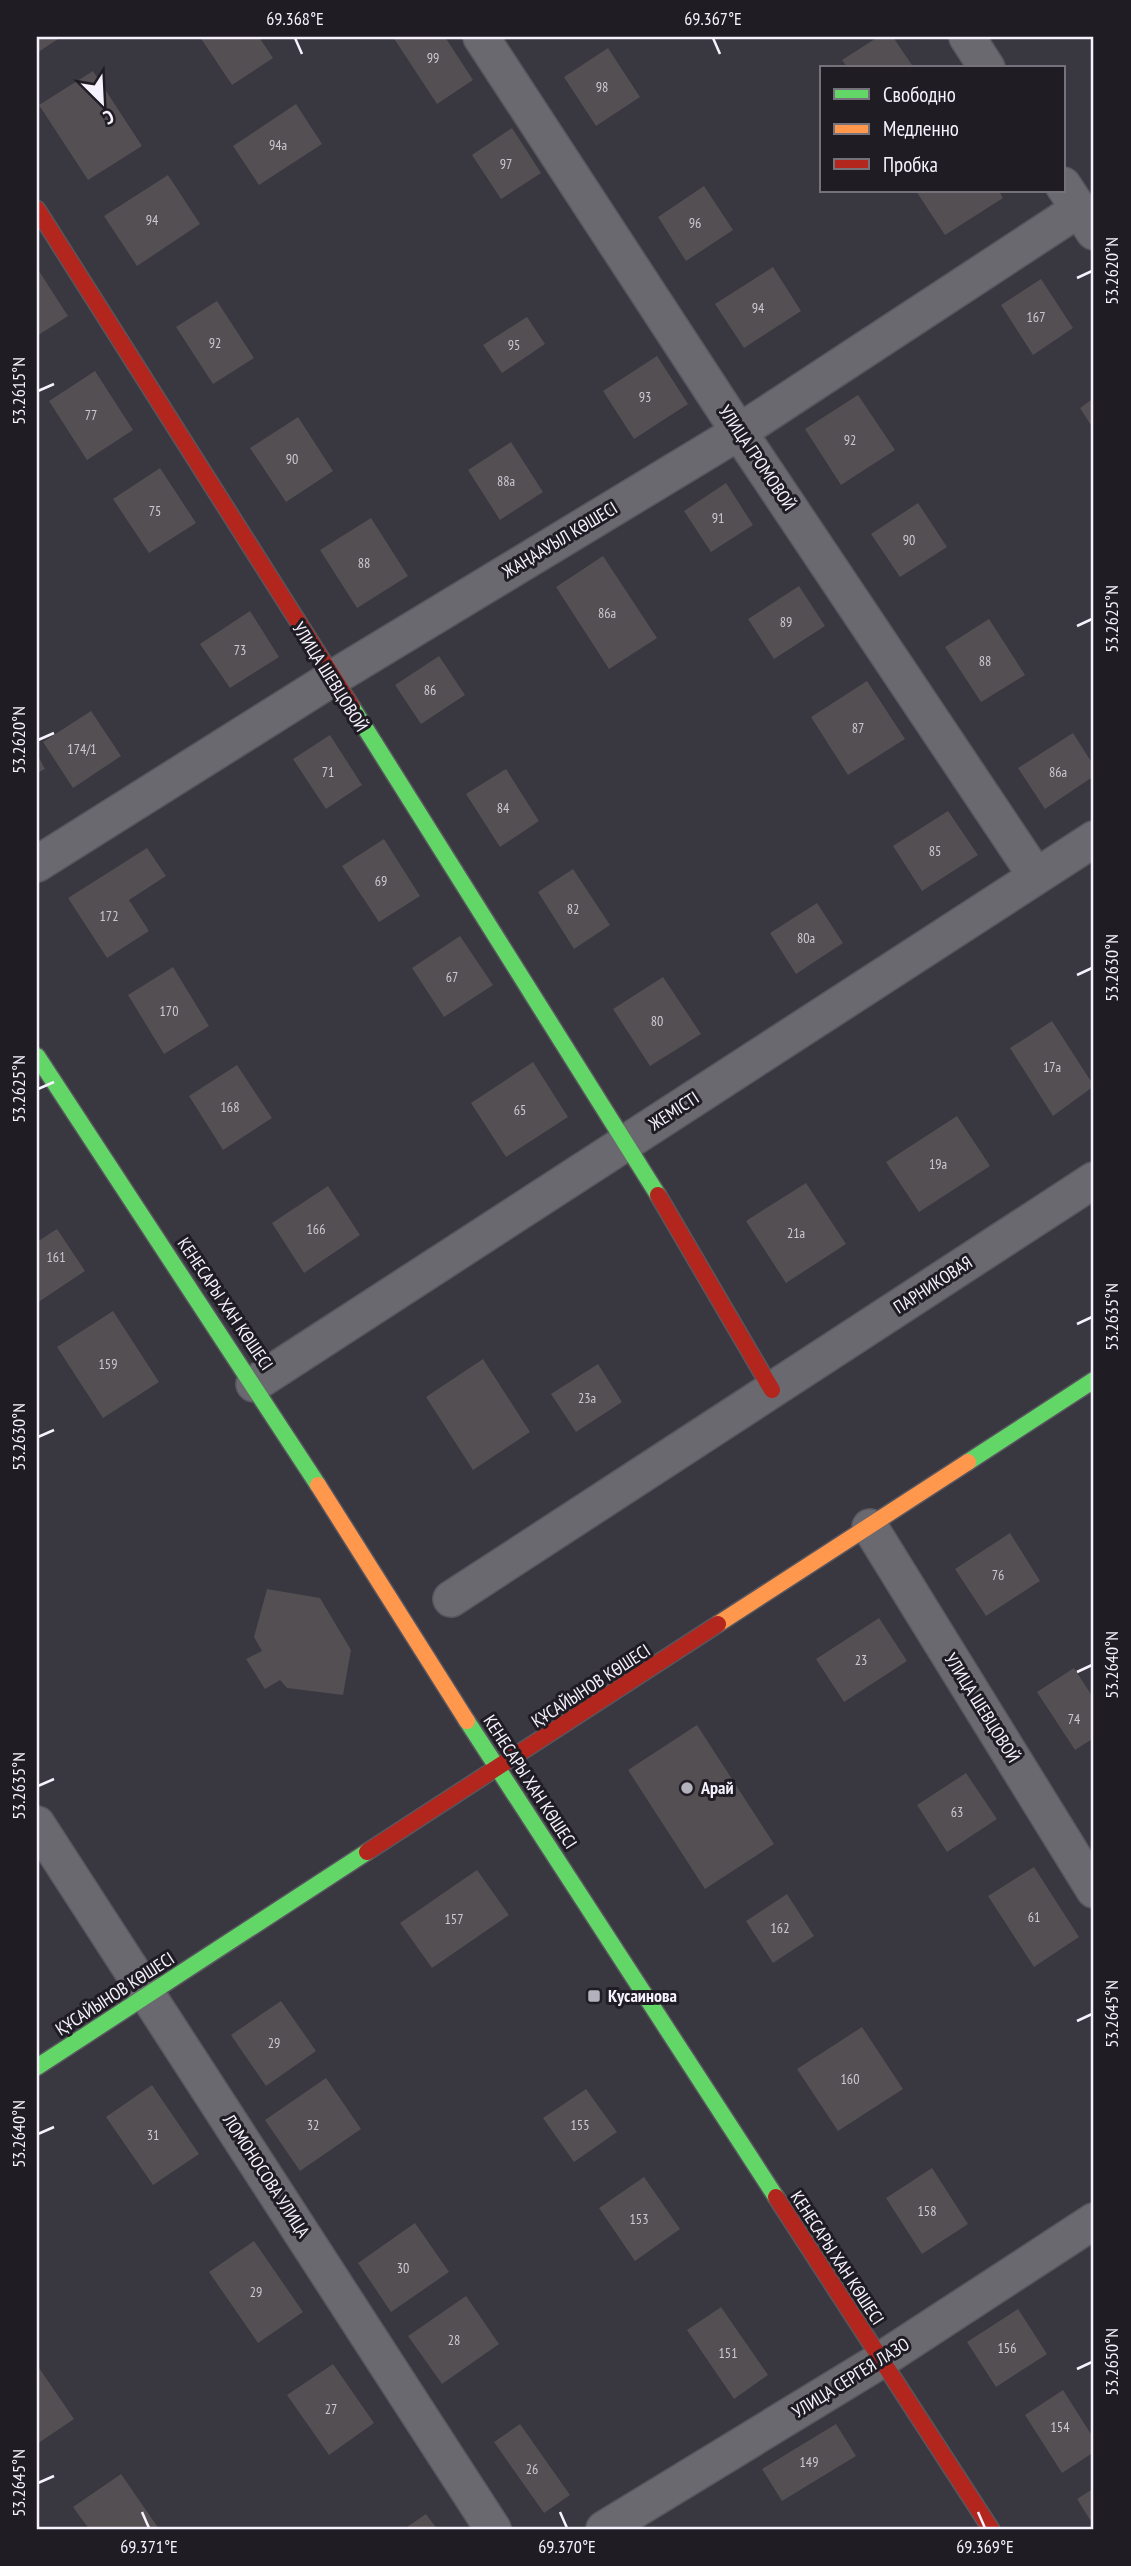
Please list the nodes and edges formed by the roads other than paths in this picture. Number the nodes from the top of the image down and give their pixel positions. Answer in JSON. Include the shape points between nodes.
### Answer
{"nodes":[{"id":1,"x":481,"y":37,"type":"edge"},
{"id":2,"x":967,"y":37,"type":"edge"},
{"id":3,"x":986,"y":66,"type":"edge"},
{"id":4,"x":37,"y":209,"type":"edge"},
{"id":5,"x":1079,"y":209,"type":"edge"},
{"id":6,"x":739,"y":432,"type":"junction"},
{"id":7,"x":331,"y":679,"type":"junction"},
{"id":8,"x":1094,"y":839,"type":"edge"},
{"id":9,"x":37,"y":864,"type":"edge"},
{"id":10,"x":1036,"y":876,"type":"junction"},
{"id":11,"x":37,"y":1056,"type":"edge"},
{"id":12,"x":627,"y":1142,"type":"junction"},
{"id":13,"x":1094,"y":1180,"type":"edge"},
{"id":14,"x":1094,"y":1380,"type":"edge"},
{"id":15,"x":254,"y":1384,"type":"junction"},
{"id":16,"x":772,"y":1390,"type":"junction"},
{"id":17,"x":870,"y":1527,"type":"junction"},
{"id":18,"x":451,"y":1599,"type":"dead end"},
{"id":19,"x":498,"y":1769,"type":"junction"},
{"id":20,"x":37,"y":1824,"type":"edge"},
{"id":21,"x":1094,"y":1890,"type":"edge"},
{"id":22,"x":149,"y":1994,"type":"junction"},
{"id":23,"x":37,"y":2067,"type":"edge"},
{"id":24,"x":1094,"y":2221,"type":"edge"},
{"id":25,"x":881,"y":2360,"type":"junction"},
{"id":26,"x":493,"y":2529,"type":"edge"},
{"id":27,"x":604,"y":2529,"type":"edge"},
{"id":28,"x":990,"y":2529,"type":"edge"}],
"edges":[{"from":1,"to":6,"type":"street","name":"УЛИЦА ГРОМОВОЙ"},
{"from":2,"to":3,"type":"street"},
{"from":4,"to":7,"type":"street","name":"УЛИЦА ШЕВЦОВОЙ"},
{"from":5,"to":6,"type":"street","name":"ЖАҢААУЫЛ КӨШЕСІ"},
{"from":6,"to":7,"type":"street","name":"ЖАҢААУЫЛ КӨШЕСІ"},
{"from":6,"to":10,"type":"street","name":"УЛИЦА ГРОМОВОЙ"},
{"from":7,"to":9,"type":"street","name":"ЖАҢААУЫЛ КӨШЕСІ"},
{"from":7,"to":12,"type":"street","name":"УЛИЦА ШЕВЦОВОЙ"},
{"from":8,"to":10,"type":"street","name":"ЖЕМІСТІ"},
{"from":10,"to":12,"type":"street","name":"ЖЕМІСТІ"},
{"from":11,"to":15,"type":"street","name":"КЕНЕСАРЫ ХАН КӨШЕСІ"},
{"from":12,"to":15,"type":"street","name":"ЖЕМІСТІ"},
{"from":12,"to":16,"type":"street"},
{"from":13,"to":16,"type":"street","name":"ПАРНИКОВАЯ"},
{"from":14,"to":17,"type":"street","name":"ҚҰСАЙЫНОВ КӨШЕСІ"},
{"from":15,"to":19,"type":"street","name":"КЕНЕСАРЫ ХАН КӨШЕСІ"},
{"from":16,"to":18,"type":"street","name":"ПАРНИКОВАЯ"},
{"from":17,"to":19,"type":"street","name":"ҚҰСАЙЫНОВ КӨШЕСІ"},
{"from":17,"to":21,"type":"street","name":"УЛИЦА ШЕВЦОВОЙ"},
{"from":19,"to":22,"type":"street","name":"ҚҰСАЙЫНОВ КӨШЕСІ"},
{"from":19,"to":25,"type":"street","name":"КЕНЕСАРЫ ХАН КӨШЕСІ"},
{"from":20,"to":22,"type":"street","name":"ЛОМОНОСОВА УЛИЦА"},
{"from":22,"to":23,"type":"street","name":"ҚҰСАЙЫНОВ КӨШЕСІ"},
{"from":22,"to":26,"type":"street","name":"ЛОМОНОСОВА УЛИЦА"},
{"from":24,"to":25,"type":"street","name":"УЛИЦА СЕРГЕЯ ЛАЗО"},
{"from":25,"to":27,"type":"street","name":"УЛИЦА СЕРГЕЯ ЛАЗО"},
{"from":25,"to":28,"type":"street","name":"КЕНЕСАРЫ ХАН КӨШЕСІ"}]}
